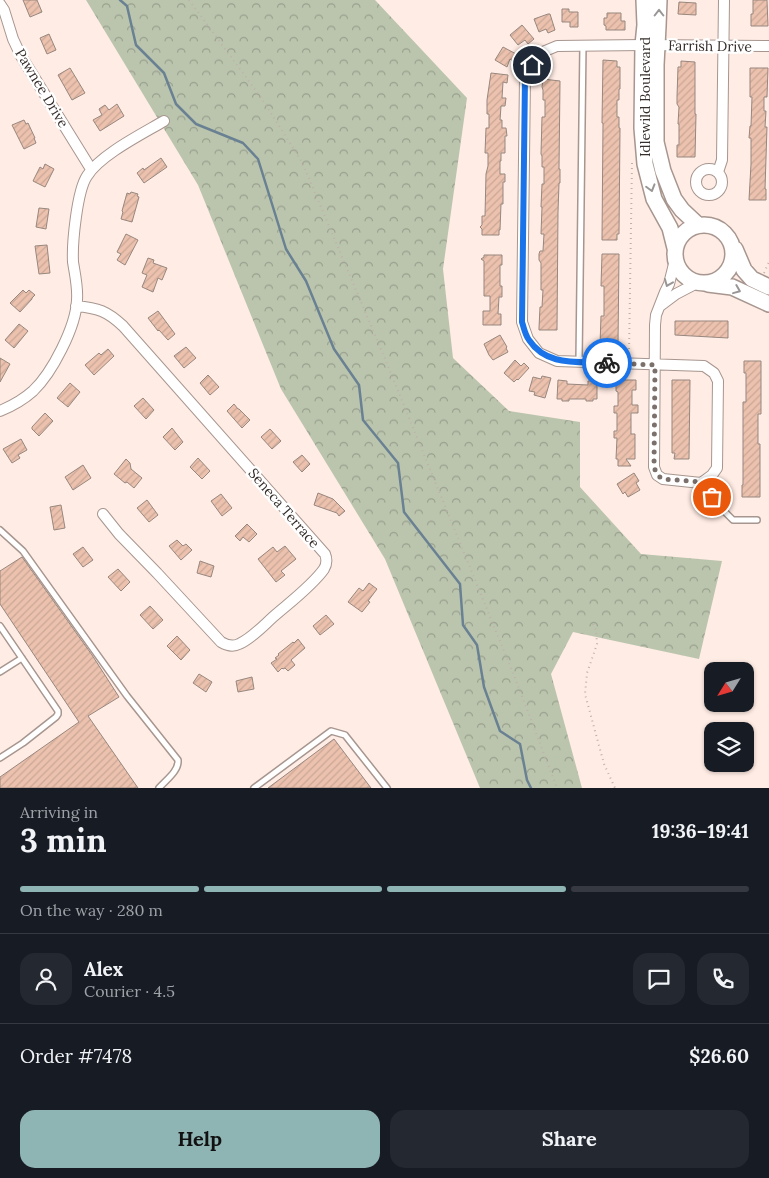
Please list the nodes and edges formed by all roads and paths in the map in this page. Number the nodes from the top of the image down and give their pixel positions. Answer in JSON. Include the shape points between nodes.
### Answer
{"nodes":[{"id":1,"x":189,"y":0,"type":"edge"},
{"id":2,"x":644,"y":0,"type":"edge"},
{"id":3,"x":659,"y":0,"type":"edge"},
{"id":4,"x":724,"y":0,"type":"edge"},
{"id":5,"x":0,"y":4,"type":"edge"},
{"id":6,"x":583,"y":44,"type":"junction"},
{"id":7,"x":650,"y":45,"type":"junction"},
{"id":8,"x":769,"y":46,"type":"edge"},
{"id":9,"x":724,"y":47,"type":"junction"},
{"id":10,"x":164,"y":121,"type":"dead end"},
{"id":11,"x":632,"y":159,"type":"dead end"},
{"id":12,"x":91,"y":169,"type":"junction"},
{"id":13,"x":718,"y":172,"type":"dead end"},
{"id":14,"x":698,"y":225,"type":"junction"},
{"id":15,"x":733,"y":246,"type":"junction"},
{"id":16,"x":675,"y":254,"type":"junction"},
{"id":17,"x":769,"y":262,"type":"edge"},
{"id":18,"x":766,"y":281,"type":"edge"},
{"id":19,"x":701,"y":283,"type":"junction"},
{"id":20,"x":769,"y":304,"type":"edge"},
{"id":21,"x":76,"y":306,"type":"junction"},
{"id":22,"x":660,"y":306,"type":"junction"},
{"id":23,"x":629,"y":354,"type":"dead end"},
{"id":24,"x":579,"y":361,"type":"junction"},
{"id":25,"x":655,"y":365,"type":"junction"},
{"id":26,"x":0,"y":411,"type":"edge"},
{"id":27,"x":701,"y":482,"type":"junction"},
{"id":28,"x":103,"y":514,"type":"dead end"},
{"id":29,"x":757,"y":520,"type":"dead end"},
{"id":30,"x":0,"y":530,"type":"edge"},
{"id":31,"x":593,"y":624,"type":"dead end"},
{"id":32,"x":0,"y":626,"type":"edge"},
{"id":33,"x":22,"y":658,"type":"junction"},
{"id":34,"x":0,"y":672,"type":"edge"},
{"id":35,"x":0,"y":758,"type":"edge"},
{"id":36,"x":159,"y":788,"type":"edge"},
{"id":37,"x":254,"y":788,"type":"edge"},
{"id":38,"x":387,"y":788,"type":"edge"},
{"id":39,"x":557,"y":788,"type":"edge"},
{"id":40,"x":615,"y":788,"type":"edge"}],
"edges":[{"from":1,"to":39,"type":"path","via":[[262,99],[302,162],[515,678]]},
{"from":2,"to":7,"type":"street","name":"Idlewild Boulevard"},
{"from":7,"to":3,"type":"street","name":"Idlewild Boulevard","one_way":true},
{"from":4,"to":9,"type":"street"},
{"from":5,"to":12,"type":"street","name":"Pawnee Drive","via":[[21,56]]},
{"from":6,"to":7,"type":"street","name":"Farrish Drive"},
{"from":6,"to":24,"type":"lane"},
{"from":6,"to":24,"type":"street","name":"Farrish Drive","via":[[545,50],[525,77],[522,322],[528,339],[540,353],[558,361]]},
{"from":7,"to":9,"type":"street","name":"Farrish Drive"},
{"from":7,"to":14,"type":"street","name":"Idlewild Boulevard","via":[[656,65],[656,142],[674,199]]},
{"from":7,"to":16,"type":"street","name":"Idlewild Boulevard","one_way":true,"via":[[642,128],[645,164],[654,199],[670,228]]},
{"from":8,"to":9,"type":"street","name":"Farrish Drive"},
{"from":9,"to":13,"type":"street","via":[[722,160]]},
{"from":10,"to":12,"type":"street"},
{"from":11,"to":23,"type":"path"},
{"from":12,"to":21,"type":"street","via":[[81,187],[73,243]]},
{"from":14,"to":15,"type":"street","via":[[715,226],[729,237]]},
{"from":14,"to":16,"type":"street","via":[[682,234]]},
{"from":15,"to":18,"type":"street","via":[[744,270],[752,278]]},
{"from":15,"to":19,"type":"street","via":[[734,255],[728,272],[713,282]]},
{"from":16,"to":19,"type":"street","via":[[679,269],[686,277]]},
{"from":16,"to":22,"type":"street","one_way":true,"via":[[670,284]]},
{"from":17,"to":18,"type":"path"},
{"from":19,"to":20,"type":"street","one_way":true,"via":[[732,288]]},
{"from":19,"to":22,"type":"street","via":[[676,294]]},
{"from":21,"to":26,"type":"street","via":[[66,340],[41,382],[24,399]]},
{"from":21,"to":28,"type":"street","name":"Seneca Terrace","via":[[95,308],[119,322],[325,554],[327,563],[306,588],[256,632],[239,645],[226,645]]},
{"from":22,"to":25,"type":"street","via":[[655,325]]},
{"from":24,"to":25,"type":"street","name":"Farrish Drive"},
{"from":25,"to":27,"type":"street","via":[[654,467],[657,475],[663,479]]},
{"from":25,"to":27,"type":"street","name":"Farrish Drive","via":[[704,366],[718,381],[717,468]]},
{"from":27,"to":29,"type":"lane","via":[[733,520]]},
{"from":30,"to":36,"type":"lane","via":[[23,551],[127,696],[178,760],[177,768]]},
{"from":31,"to":40,"type":"path","via":[[597,644],[587,673],[585,694],[604,764]]},
{"from":32,"to":33,"type":"lane"},
{"from":33,"to":34,"type":"lane"},
{"from":33,"to":35,"type":"lane","via":[[58,714]]},
{"from":37,"to":38,"type":"lane","via":[[331,731],[345,735]]}]}
